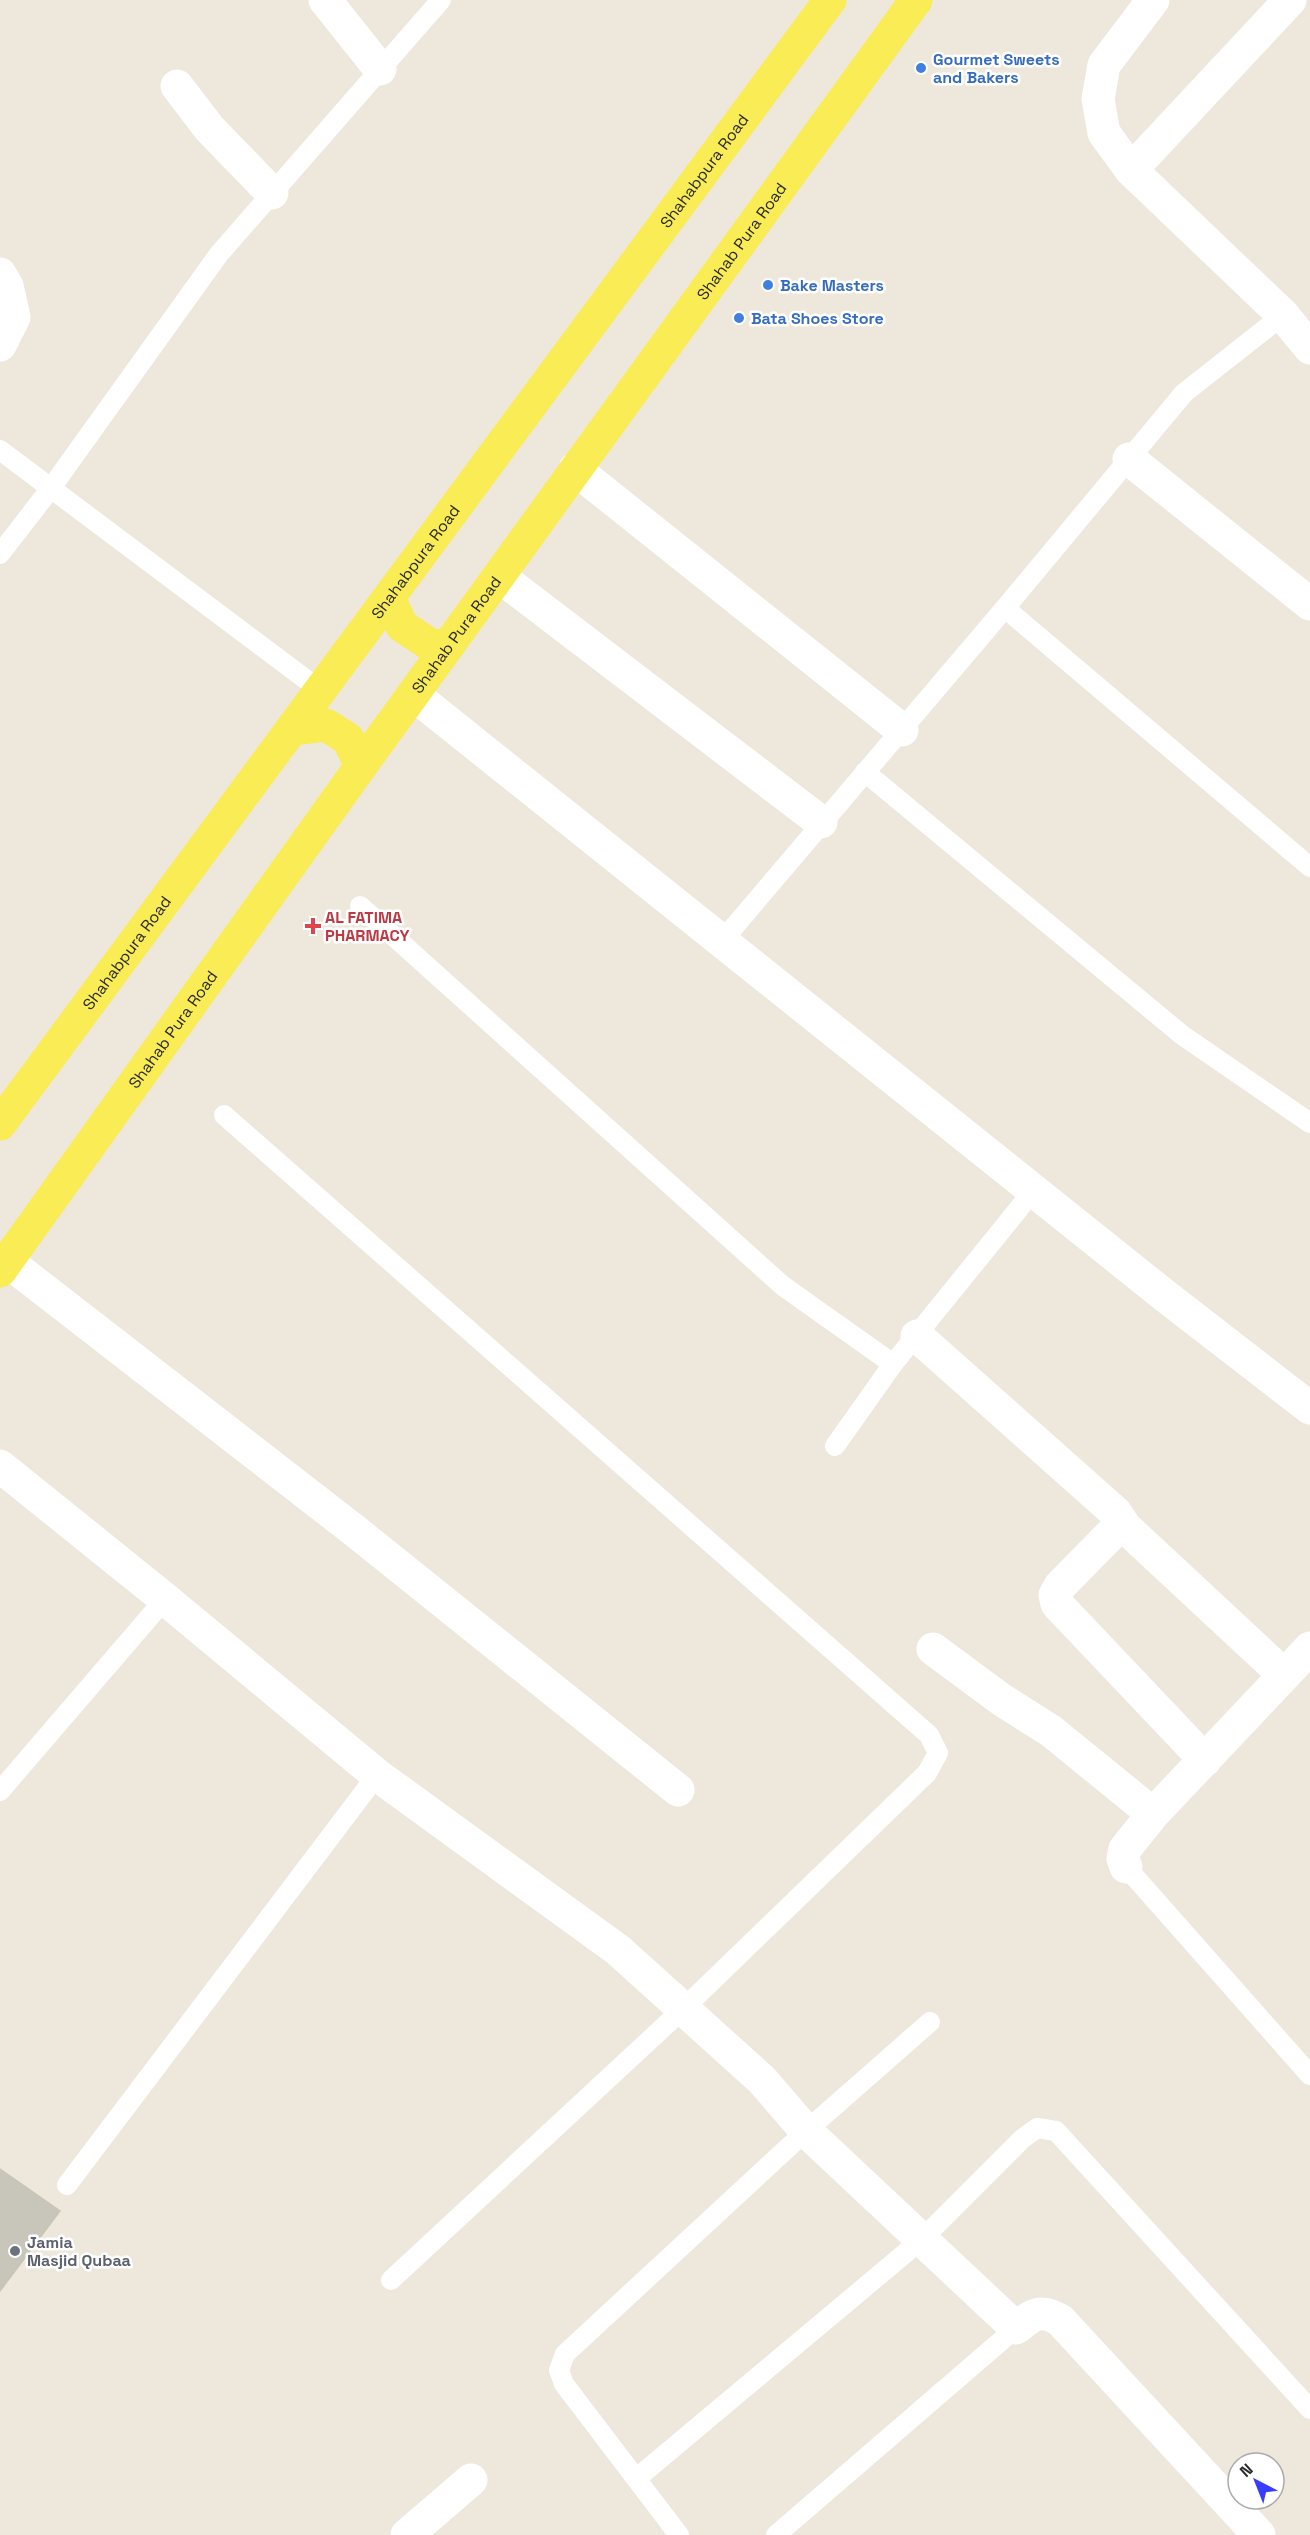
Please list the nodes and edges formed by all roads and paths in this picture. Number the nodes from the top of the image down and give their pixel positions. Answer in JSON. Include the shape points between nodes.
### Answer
{"nodes":[{"id":1,"x":325,"y":0,"type":"edge"},
{"id":2,"x":441,"y":0,"type":"edge"},
{"id":3,"x":830,"y":0,"type":"edge"},
{"id":4,"x":916,"y":0,"type":"edge"},
{"id":5,"x":1153,"y":0,"type":"edge"},
{"id":6,"x":1290,"y":0,"type":"edge"},
{"id":7,"x":380,"y":69,"type":"junction"},
{"id":8,"x":177,"y":86,"type":"dead end"},
{"id":9,"x":1131,"y":170,"type":"junction"},
{"id":10,"x":272,"y":193,"type":"junction"},
{"id":11,"x":0,"y":274,"type":"edge"},
{"id":12,"x":1283,"y":315,"type":"junction"},
{"id":13,"x":0,"y":345,"type":"edge"},
{"id":14,"x":1310,"y":348,"type":"edge"},
{"id":15,"x":0,"y":450,"type":"edge"},
{"id":16,"x":1129,"y":459,"type":"junction"},
{"id":17,"x":575,"y":469,"type":"junction"},
{"id":18,"x":51,"y":488,"type":"junction"},
{"id":19,"x":0,"y":554,"type":"edge"},
{"id":20,"x":499,"y":576,"type":"junction"},
{"id":21,"x":388,"y":598,"type":"junction"},
{"id":22,"x":1310,"y":604,"type":"edge"},
{"id":23,"x":1005,"y":608,"type":"junction"},
{"id":24,"x":449,"y":645,"type":"junction"},
{"id":25,"x":320,"y":690,"type":"junction"},
{"id":26,"x":414,"y":695,"type":"junction"},
{"id":27,"x":292,"y":729,"type":"junction"},
{"id":28,"x":902,"y":730,"type":"junction"},
{"id":29,"x":361,"y":766,"type":"junction"},
{"id":30,"x":866,"y":772,"type":"junction"},
{"id":31,"x":821,"y":822,"type":"junction"},
{"id":32,"x":1310,"y":867,"type":"edge"},
{"id":33,"x":360,"y":906,"type":"dead end"},
{"id":34,"x":722,"y":941,"type":"junction"},
{"id":35,"x":224,"y":1115,"type":"dead end"},
{"id":36,"x":1310,"y":1123,"type":"edge"},
{"id":37,"x":0,"y":1124,"type":"edge"},
{"id":38,"x":1034,"y":1191,"type":"junction"},
{"id":39,"x":4,"y":1266,"type":"edge"},
{"id":40,"x":916,"y":1336,"type":"junction"},
{"id":41,"x":893,"y":1364,"type":"junction"},
{"id":42,"x":1310,"y":1408,"type":"edge"},
{"id":43,"x":835,"y":1446,"type":"dead end"},
{"id":44,"x":0,"y":1466,"type":"edge"},
{"id":45,"x":1122,"y":1523,"type":"junction"},
{"id":46,"x":165,"y":1599,"type":"junction"},
{"id":47,"x":1310,"y":1648,"type":"edge"},
{"id":48,"x":933,"y":1649,"type":"dead end"},
{"id":49,"x":1284,"y":1675,"type":"junction"},
{"id":50,"x":1205,"y":1760,"type":"junction"},
{"id":51,"x":377,"y":1775,"type":"junction"},
{"id":52,"x":678,"y":1790,"type":"dead end"},
{"id":53,"x":0,"y":1791,"type":"edge"},
{"id":54,"x":1153,"y":1814,"type":"junction"},
{"id":55,"x":1126,"y":1867,"type":"joint"},
{"id":56,"x":683,"y":2009,"type":"junction"},
{"id":57,"x":930,"y":2022,"type":"dead end"},
{"id":58,"x":1310,"y":2075,"type":"edge"},
{"id":59,"x":806,"y":2131,"type":"junction"},
{"id":60,"x":67,"y":2185,"type":"dead end"},
{"id":61,"x":921,"y":2240,"type":"junction"},
{"id":62,"x":392,"y":2280,"type":"dead end"},
{"id":63,"x":1016,"y":2328,"type":"junction"},
{"id":64,"x":1310,"y":2409,"type":"edge"},
{"id":65,"x":637,"y":2478,"type":"junction"},
{"id":66,"x":471,"y":2480,"type":"dead end"},
{"id":67,"x":407,"y":2535,"type":"edge"},
{"id":68,"x":680,"y":2535,"type":"edge"},
{"id":69,"x":776,"y":2535,"type":"edge"},
{"id":70,"x":1258,"y":2535,"type":"edge"}],
"edges":[{"from":1,"to":7,"type":"street"},
{"from":2,"to":7,"type":"lane"},
{"from":3,"to":21,"type":"main road","name":"Shahabpura Road"},
{"from":4,"to":17,"type":"main road","name":"Shahab Pura Road"},
{"from":5,"to":9,"type":"street","via":[[1104,65],[1098,99],[1104,133]]},
{"from":6,"to":9,"type":"street"},
{"from":7,"to":10,"type":"lane"},
{"from":8,"to":10,"type":"street","via":[[209,128]]},
{"from":9,"to":12,"type":"street"},
{"from":10,"to":18,"type":"lane","via":[[219,254]]},
{"from":11,"to":13,"type":"street","via":[[15,317]]},
{"from":12,"to":14,"type":"street"},
{"from":12,"to":16,"type":"lane","via":[[1184,393]]},
{"from":15,"to":18,"type":"lane"},
{"from":16,"to":22,"type":"street"},
{"from":16,"to":23,"type":"lane"},
{"from":17,"to":20,"type":"main road","name":"Shahab Pura Road"},
{"from":17,"to":28,"type":"street"},
{"from":18,"to":19,"type":"lane"},
{"from":18,"to":25,"type":"lane"},
{"from":20,"to":24,"type":"main road","name":"Shahab Pura Road"},
{"from":20,"to":31,"type":"street"},
{"from":21,"to":24,"type":"main road","via":[[402,626],[432,646]]},
{"from":21,"to":25,"type":"main road","name":"Shahabpura Road"},
{"from":23,"to":28,"type":"lane"},
{"from":23,"to":32,"type":"lane"},
{"from":24,"to":26,"type":"main road","name":"Shahab Pura Road"},
{"from":25,"to":27,"type":"main road","name":"Shahabpura Road"},
{"from":26,"to":29,"type":"main road","name":"Shahab Pura Road"},
{"from":26,"to":34,"type":"street"},
{"from":27,"to":29,"type":"main road","via":[[326,725],[348,739]]},
{"from":27,"to":37,"type":"main road","name":"Shahabpura Road"},
{"from":28,"to":30,"type":"lane"},
{"from":29,"to":39,"type":"main road","name":"Shahab Pura Road"},
{"from":30,"to":31,"type":"lane"},
{"from":30,"to":36,"type":"lane","via":[[1182,1035]]},
{"from":31,"to":34,"type":"lane"},
{"from":33,"to":41,"type":"lane","via":[[783,1286]]},
{"from":34,"to":38,"type":"street"},
{"from":35,"to":56,"type":"lane","via":[[929,1735],[938,1753],[927,1773]]},
{"from":38,"to":40,"type":"lane"},
{"from":38,"to":42,"type":"street"},
{"from":39,"to":52,"type":"street","via":[[355,1531]]},
{"from":40,"to":41,"type":"lane"},
{"from":40,"to":45,"type":"street","via":[[1115,1512]]},
{"from":41,"to":43,"type":"lane"},
{"from":44,"to":46,"type":"street"},
{"from":45,"to":49,"type":"street"},
{"from":45,"to":50,"type":"street","via":[[1060,1586],[1055,1595],[1057,1604]]},
{"from":46,"to":51,"type":"street"},
{"from":46,"to":53,"type":"lane"},
{"from":47,"to":49,"type":"street"},
{"from":48,"to":54,"type":"street","via":[[1051,1731]]},
{"from":49,"to":50,"type":"street"},
{"from":50,"to":54,"type":"street"},
{"from":51,"to":56,"type":"street","via":[[618,1950]]},
{"from":51,"to":60,"type":"lane"},
{"from":54,"to":55,"type":"street","via":[[1125,1849]]},
{"from":55,"to":58,"type":"lane"},
{"from":56,"to":59,"type":"street","via":[[762,2080]]},
{"from":56,"to":62,"type":"lane"},
{"from":57,"to":59,"type":"lane"},
{"from":59,"to":61,"type":"street"},
{"from":59,"to":65,"type":"lane","via":[[565,2354],[559,2370],[564,2384]]},
{"from":61,"to":63,"type":"street"},
{"from":61,"to":64,"type":"lane","via":[[1037,2127],[1056,2132]]},
{"from":61,"to":65,"type":"lane"},
{"from":63,"to":69,"type":"lane"},
{"from":63,"to":70,"type":"street","via":[[1035,2314],[1049,2313],[1060,2320]]},
{"from":65,"to":68,"type":"lane"},
{"from":66,"to":67,"type":"street"}]}
